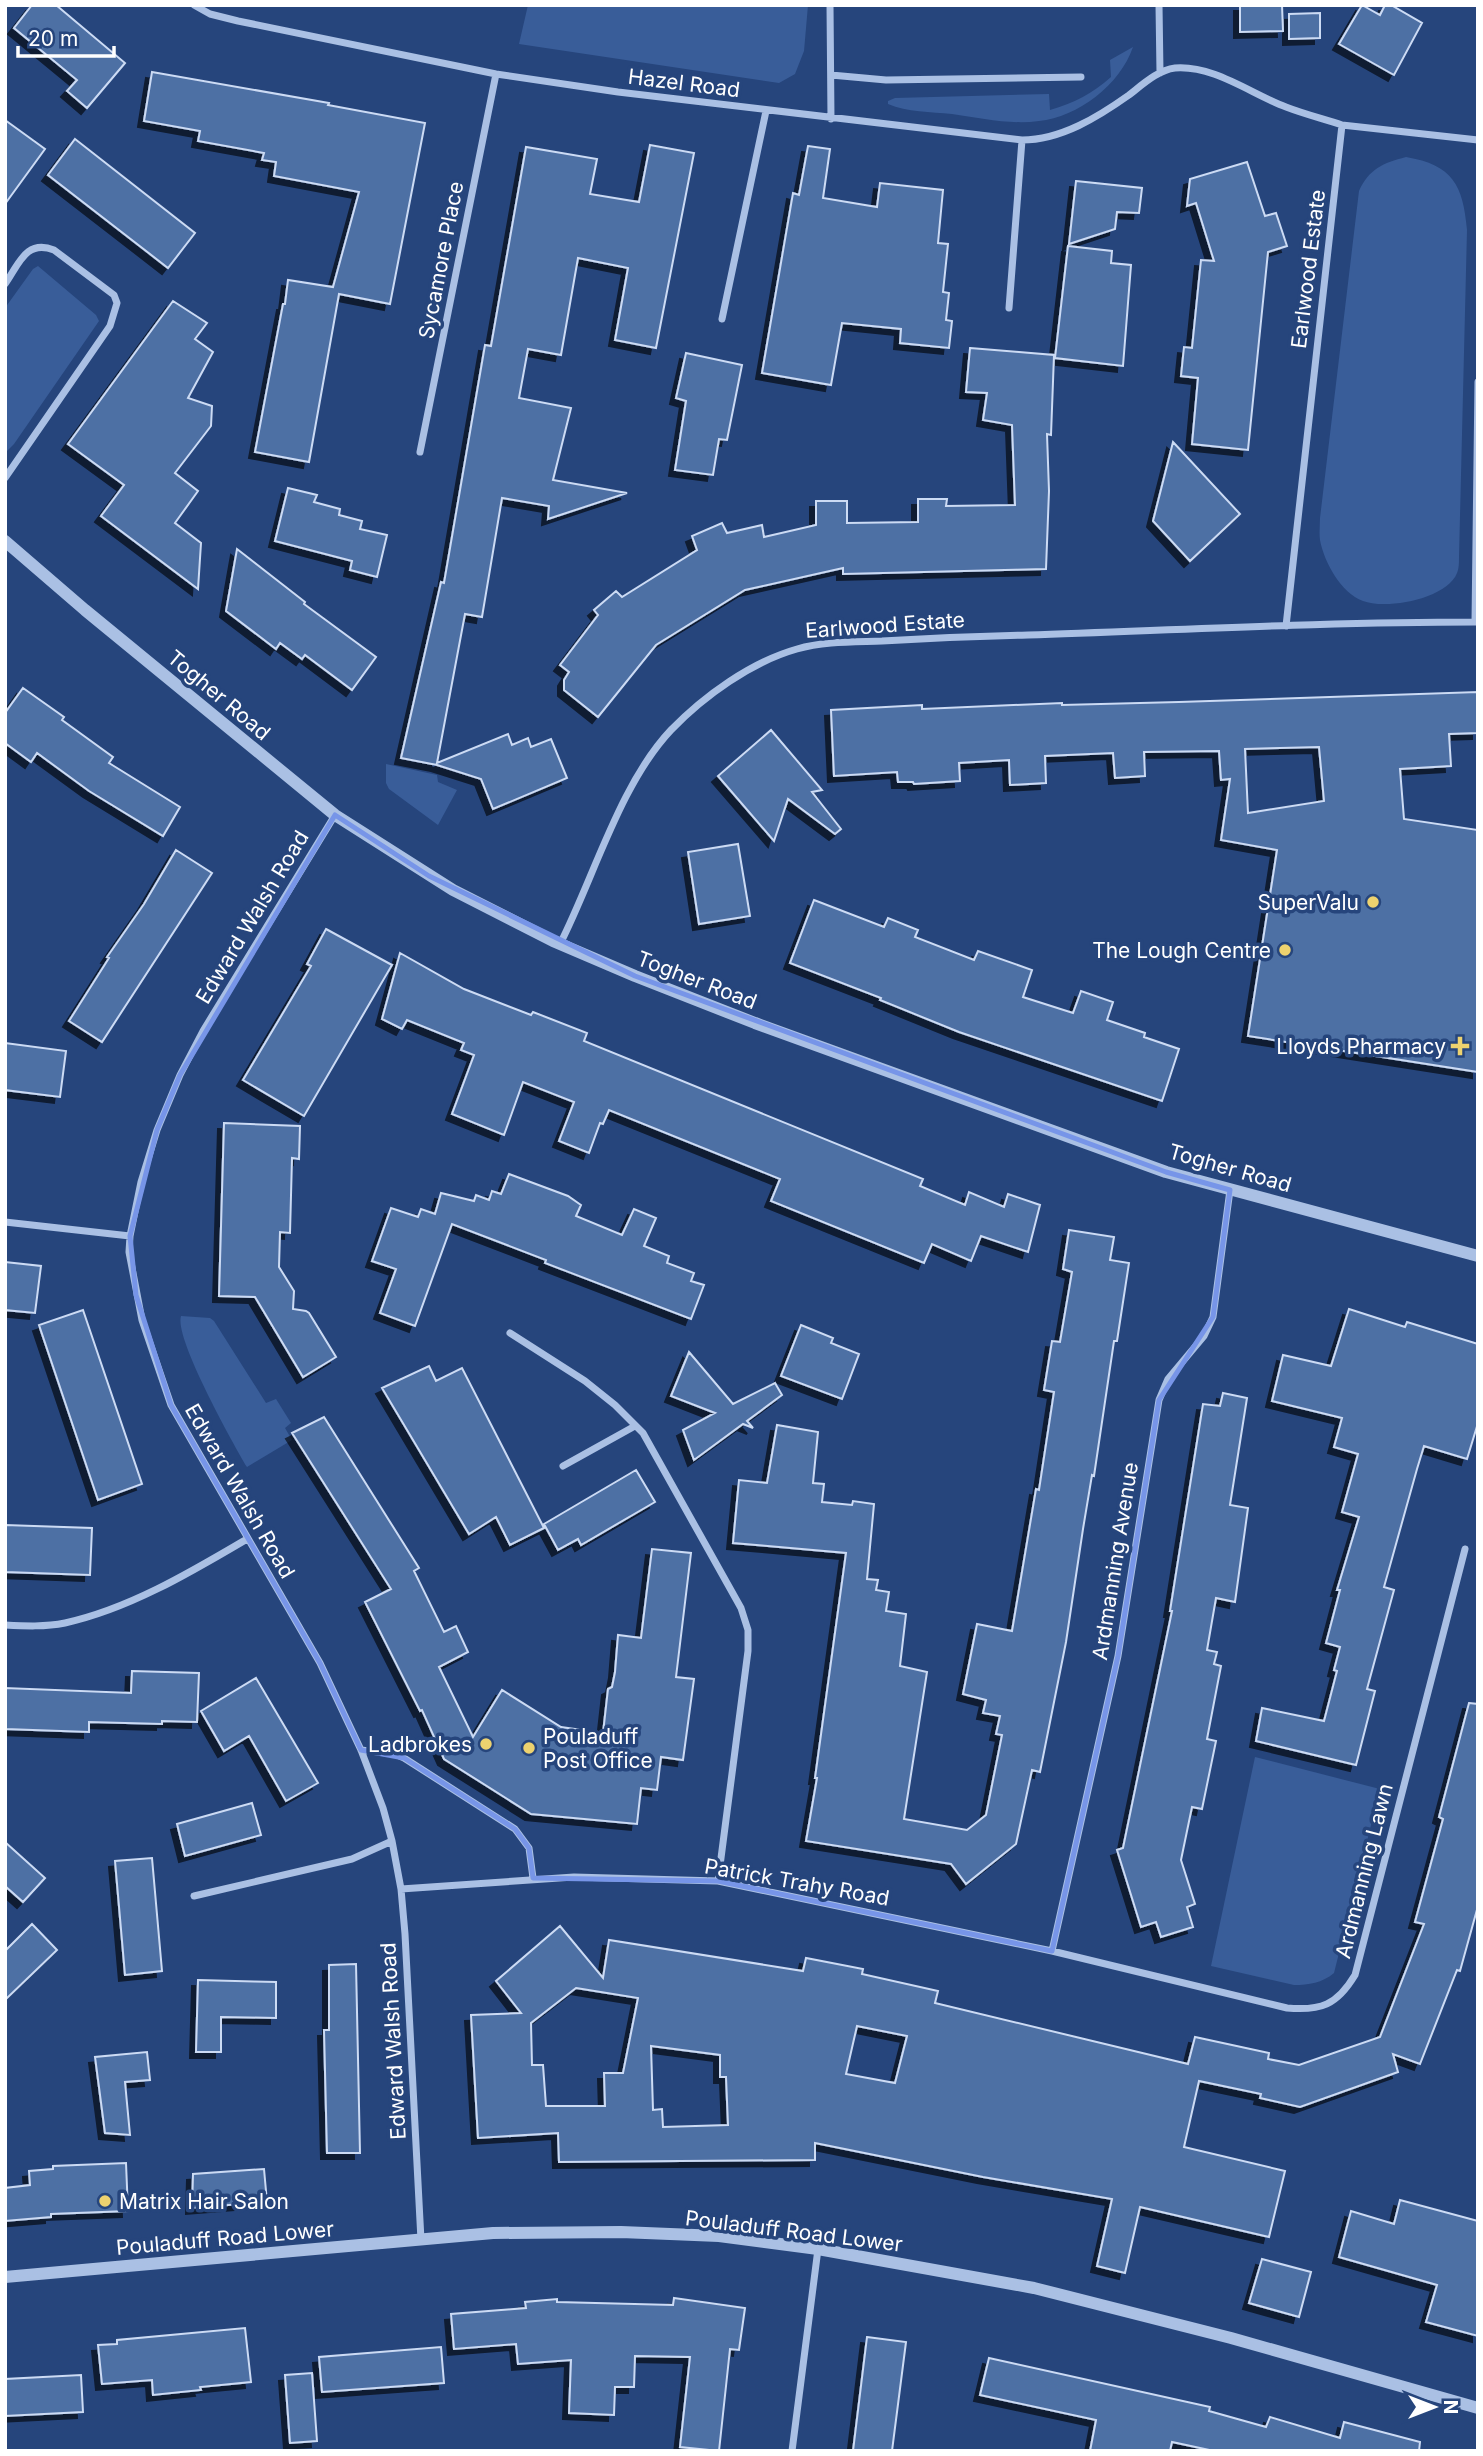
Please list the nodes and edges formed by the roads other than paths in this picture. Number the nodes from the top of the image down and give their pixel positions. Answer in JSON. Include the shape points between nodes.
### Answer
{"nodes":[{"id":1,"x":194,"y":5,"type":"edge"},
{"id":2,"x":207,"y":5,"type":"edge"},
{"id":3,"x":830,"y":5,"type":"edge"},
{"id":4,"x":1159,"y":5,"type":"edge"},
{"id":5,"x":210,"y":14,"type":"junction"},
{"id":6,"x":1160,"y":73,"type":"junction"},
{"id":7,"x":496,"y":74,"type":"junction"},
{"id":8,"x":831,"y":75,"type":"junction"},
{"id":9,"x":1081,"y":77,"type":"dead end"},
{"id":10,"x":766,"y":111,"type":"junction"},
{"id":11,"x":831,"y":119,"type":"junction"},
{"id":12,"x":1342,"y":125,"type":"junction"},
{"id":13,"x":1021,"y":140,"type":"junction"},
{"id":14,"x":1478,"y":140,"type":"edge"},
{"id":15,"x":5,"y":284,"type":"edge"},
{"id":16,"x":1009,"y":308,"type":"dead end"},
{"id":17,"x":722,"y":318,"type":"dead end"},
{"id":18,"x":1478,"y":382,"type":"edge"},
{"id":19,"x":420,"y":452,"type":"dead end"},
{"id":20,"x":5,"y":478,"type":"edge"},
{"id":21,"x":5,"y":541,"type":"edge"},
{"id":22,"x":1476,"y":622,"type":"edge"},
{"id":23,"x":1286,"y":626,"type":"junction"},
{"id":24,"x":335,"y":815,"type":"junction"},
{"id":25,"x":560,"y":944,"type":"junction"},
{"id":26,"x":1230,"y":1190,"type":"junction"},
{"id":27,"x":5,"y":1222,"type":"edge"},
{"id":28,"x":130,"y":1236,"type":"junction"},
{"id":29,"x":1478,"y":1256,"type":"edge"},
{"id":30,"x":510,"y":1333,"type":"dead end"},
{"id":31,"x":635,"y":1426,"type":"junction"},
{"id":32,"x":563,"y":1466,"type":"dead end"},
{"id":33,"x":247,"y":1539,"type":"junction"},
{"id":34,"x":1465,"y":1549,"type":"dead end"},
{"id":35,"x":5,"y":1625,"type":"edge"},
{"id":36,"x":361,"y":1750,"type":"junction"},
{"id":37,"x":392,"y":1841,"type":"junction"},
{"id":38,"x":533,"y":1878,"type":"junction"},
{"id":39,"x":718,"y":1881,"type":"junction"},
{"id":40,"x":401,"y":1889,"type":"junction"},
{"id":41,"x":194,"y":1896,"type":"dead end"},
{"id":42,"x":1052,"y":1951,"type":"junction"},
{"id":43,"x":1139,"y":1972,"type":"joint"},
{"id":44,"x":421,"y":2240,"type":"junction"},
{"id":45,"x":818,"y":2249,"type":"junction"},
{"id":46,"x":5,"y":2277,"type":"edge"},
{"id":47,"x":1478,"y":2408,"type":"edge"},
{"id":48,"x":792,"y":2451,"type":"edge"}],
"edges":[{"from":1,"to":5,"type":"street","name":"Hazel Road"},
{"from":2,"to":5,"type":"street"},
{"from":3,"to":8,"type":"street"},
{"from":4,"to":6,"type":"street"},
{"from":5,"to":7,"type":"street","name":"Hazel Road"},
{"from":6,"to":12,"type":"street","via":[[1173,68],[1209,74]]},
{"from":6,"to":13,"type":"street","name":"Hazel Road","via":[[1074,128],[1037,140]]},
{"from":7,"to":10,"type":"street","name":"Hazel Road"},
{"from":7,"to":19,"type":"street","name":"Sycamore Place"},
{"from":8,"to":9,"type":"street","via":[[886,80]]},
{"from":8,"to":11,"type":"street"},
{"from":10,"to":11,"type":"street","name":"Hazel Road"},
{"from":10,"to":17,"type":"street"},
{"from":11,"to":13,"type":"street","name":"Hazel Road"},
{"from":12,"to":14,"type":"street"},
{"from":12,"to":23,"type":"street","name":"Earlwood Estate"},
{"from":13,"to":16,"type":"street"},
{"from":15,"to":20,"type":"street","via":[[30,249],[45,247],[114,295],[117,303],[110,326]]},
{"from":18,"to":22,"type":"street","name":"Earlwood Estate"},
{"from":21,"to":24,"type":"street","name":"Togher Road"},
{"from":22,"to":23,"type":"street","name":"Earlwood Estate"},
{"from":23,"to":25,"type":"street","name":"Earlwood Estate","via":[[825,643],[781,654],[729,683],[692,711],[651,753],[628,793]]},
{"from":24,"to":25,"type":"street","name":"Togher Road","via":[[453,890]]},
{"from":24,"to":28,"type":"street","name":"Edward Walsh Road","via":[[180,1075],[157,1130]]},
{"from":25,"to":26,"type":"street","name":"Togher Road","via":[[755,1023],[1166,1172]]},
{"from":26,"to":29,"type":"street","name":"Togher Road"},
{"from":26,"to":42,"type":"street","name":"Ardmanning Avenue","via":[[1213,1317],[1204,1336],[1168,1379],[1159,1400],[1118,1656]]},
{"from":27,"to":28,"type":"street"},
{"from":28,"to":33,"type":"street","name":"Edward Walsh Road","via":[[136,1295],[171,1405]]},
{"from":30,"to":31,"type":"street","via":[[585,1381]]},
{"from":31,"to":32,"type":"street"},
{"from":31,"to":39,"type":"street","via":[[729,1585],[748,1630]]},
{"from":33,"to":35,"type":"street","via":[[91,1616],[63,1623]]},
{"from":33,"to":36,"type":"street","name":"Edward Walsh Road","via":[[320,1663]]},
{"from":34,"to":43,"type":"street","name":"Ardmanning Lawn","via":[[1355,1975],[1348,1987],[1319,2008],[1303,2010]]},
{"from":36,"to":37,"type":"street","name":"Edward Walsh Road"},
{"from":36,"to":38,"type":"street","via":[[404,1758],[515,1829],[528,1848]]},
{"from":37,"to":40,"type":"street","name":"Edward Walsh Road"},
{"from":37,"to":41,"type":"street","via":[[352,1859]]},
{"from":38,"to":39,"type":"street","name":"Patrick Trahy Road"},
{"from":38,"to":40,"type":"street","name":"Patrick Trahy Road"},
{"from":39,"to":42,"type":"street","name":"Patrick Trahy Road"},
{"from":40,"to":44,"type":"street","name":"Edward Walsh Road"},
{"from":42,"to":43,"type":"street","name":"Patrick Trahy Road"},
{"from":44,"to":45,"type":"street","name":"Pouladuff Road Lower","via":[[494,2233],[621,2232],[719,2236]]},
{"from":44,"to":46,"type":"street","name":"Pouladuff Road Lower"},
{"from":45,"to":47,"type":"street","name":"Pouladuff Road Lower","via":[[1034,2288]]},
{"from":45,"to":48,"type":"street"}]}
